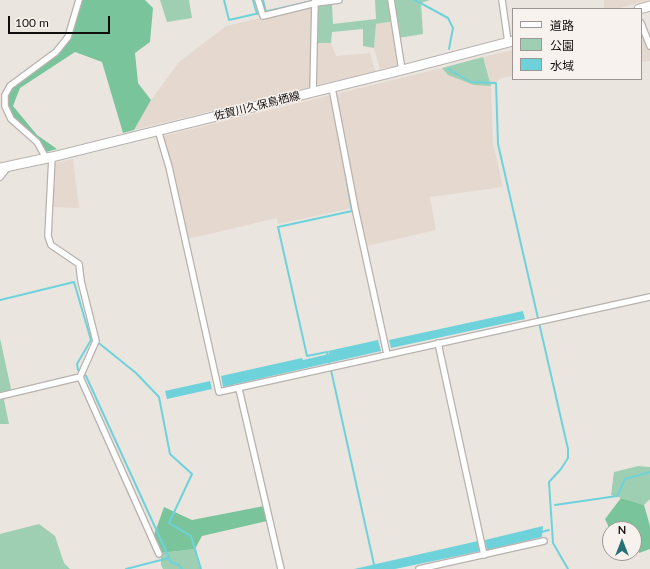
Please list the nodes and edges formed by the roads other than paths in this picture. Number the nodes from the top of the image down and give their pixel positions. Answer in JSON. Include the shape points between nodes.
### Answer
{"nodes":[{"id":1,"x":79,"y":0,"type":"edge"},
{"id":2,"x":258,"y":0,"type":"edge"},
{"id":3,"x":339,"y":0,"type":"edge"},
{"id":4,"x":391,"y":0,"type":"edge"},
{"id":5,"x":502,"y":0,"type":"edge"},
{"id":6,"x":316,"y":2,"type":"edge"},
{"id":7,"x":642,"y":26,"type":"edge"},
{"id":8,"x":510,"y":42,"type":"edge"},
{"id":9,"x":650,"y":46,"type":"edge"},
{"id":10,"x":402,"y":70,"type":"junction"},
{"id":11,"x":332,"y":88,"type":"junction"},
{"id":12,"x":313,"y":92,"type":"junction"},
{"id":13,"x":158,"y":130,"type":"junction"},
{"id":14,"x":49,"y":158,"type":"junction"},
{"id":15,"x":4,"y":168,"type":"edge"},
{"id":16,"x":0,"y":177,"type":"edge"},
{"id":17,"x":650,"y":297,"type":"edge"},
{"id":18,"x":438,"y":343,"type":"junction"},
{"id":19,"x":387,"y":354,"type":"junction"},
{"id":20,"x":80,"y":377,"type":"junction"},
{"id":21,"x":239,"y":388,"type":"junction"},
{"id":22,"x":0,"y":396,"type":"edge"},
{"id":23,"x":544,"y":541,"type":"dead end"},
{"id":24,"x":158,"y":554,"type":"dead end"},
{"id":25,"x":484,"y":555,"type":"junction"},
{"id":26,"x":280,"y":569,"type":"edge"},
{"id":27,"x":419,"y":569,"type":"edge"}],
"edges":[{"from":1,"to":14,"type":"street","via":[[68,37],[56,52],[10,86],[5,95],[5,106],[11,119],[37,142]]},
{"from":2,"to":6,"type":"street","via":[[262,13]]},
{"from":3,"to":6,"type":"street"},
{"from":4,"to":10,"type":"street"},
{"from":5,"to":8,"type":"street"},
{"from":6,"to":12,"type":"street"},
{"from":7,"to":9,"type":"street"},
{"from":8,"to":10,"type":"main road","name":"佐賀川久保鳥栖線"},
{"from":10,"to":11,"type":"main road","name":"佐賀川久保鳥栖線"},
{"from":11,"to":12,"type":"main road","name":"佐賀川久保鳥栖線"},
{"from":11,"to":19,"type":"street"},
{"from":12,"to":13,"type":"main road","name":"佐賀川久保鳥栖線"},
{"from":13,"to":14,"type":"main road","name":"佐賀川久保鳥栖線"},
{"from":13,"to":21,"type":"street","via":[[169,167],[218,392]]},
{"from":14,"to":15,"type":"main road","name":"佐賀川久保鳥栖線"},
{"from":14,"to":20,"type":"street","via":[[48,236],[51,245],[79,264],[96,341]]},
{"from":15,"to":16,"type":"street"},
{"from":17,"to":18,"type":"street"},
{"from":18,"to":19,"type":"street"},
{"from":18,"to":25,"type":"street"},
{"from":19,"to":21,"type":"street"},
{"from":20,"to":22,"type":"street"},
{"from":20,"to":24,"type":"street"},
{"from":21,"to":26,"type":"street"},
{"from":23,"to":25,"type":"street"},
{"from":25,"to":27,"type":"street"}]}
